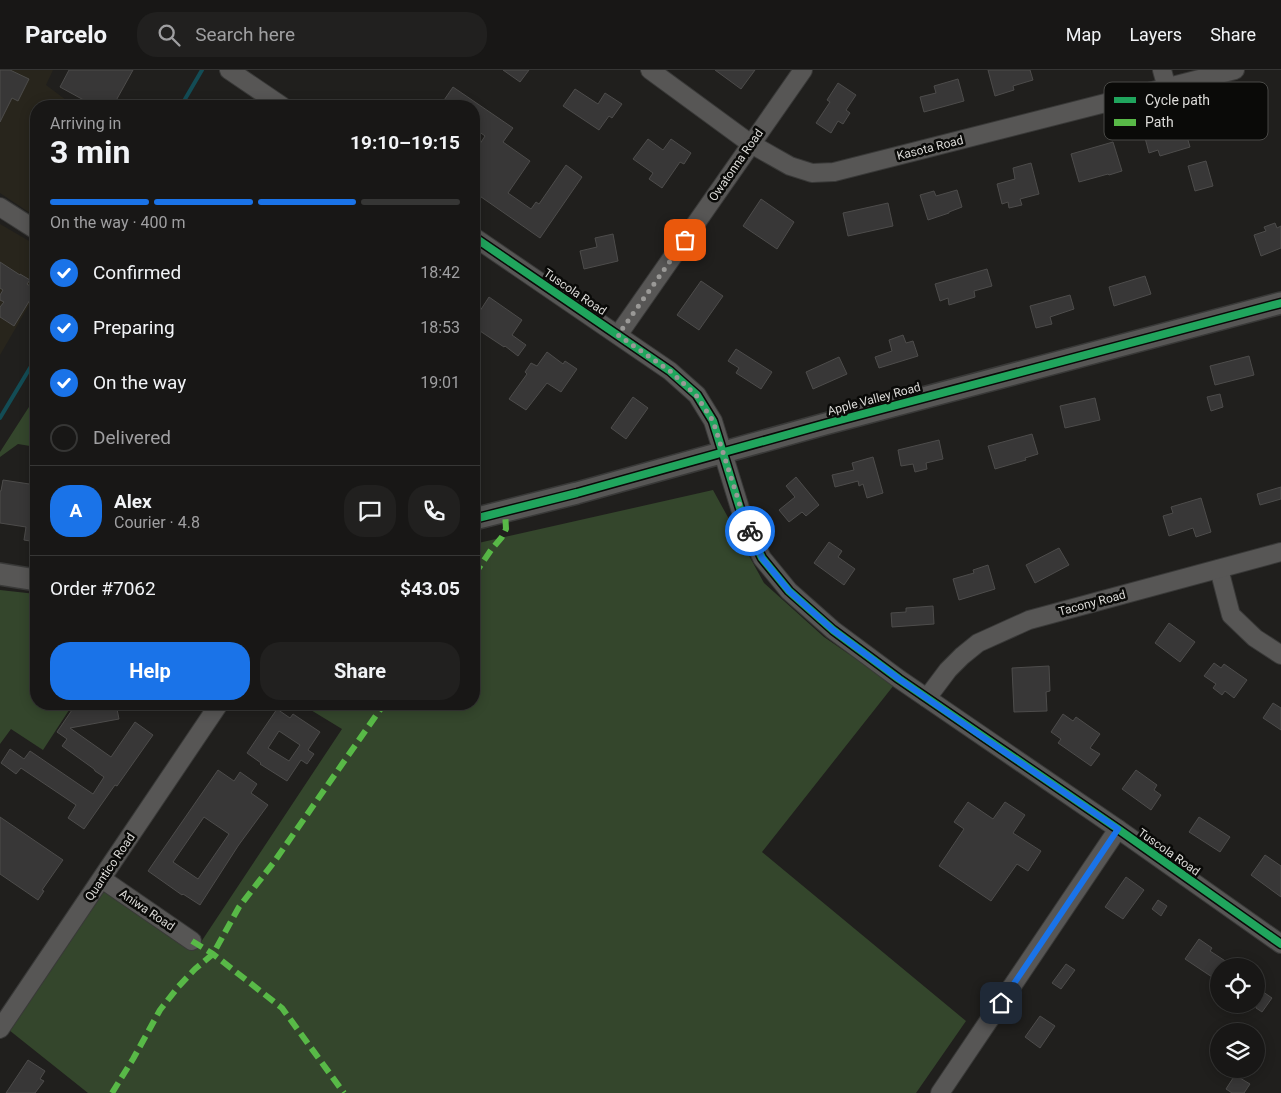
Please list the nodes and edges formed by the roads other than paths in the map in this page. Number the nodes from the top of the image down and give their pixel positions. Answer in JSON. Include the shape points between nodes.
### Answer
{"nodes":[{"id":1,"x":229,"y":70,"type":"edge"},
{"id":2,"x":650,"y":70,"type":"edge"},
{"id":3,"x":802,"y":70,"type":"edge"},
{"id":4,"x":1235,"y":70,"type":"edge"},
{"id":5,"x":1190,"y":82,"type":"edge"},
{"id":6,"x":273,"y":100,"type":"edge"},
{"id":7,"x":1104,"y":104,"type":"edge"},
{"id":8,"x":751,"y":144,"type":"junction"},
{"id":9,"x":0,"y":207,"type":"edge"},
{"id":10,"x":30,"y":226,"type":"edge"},
{"id":11,"x":480,"y":241,"type":"edge"},
{"id":12,"x":1281,"y":303,"type":"edge"},
{"id":13,"x":618,"y":335,"type":"junction"},
{"id":14,"x":723,"y":451,"type":"junction"},
{"id":15,"x":480,"y":517,"type":"edge"},
{"id":16,"x":1281,"y":552,"type":"edge"},
{"id":17,"x":1219,"y":569,"type":"junction"},
{"id":18,"x":0,"y":574,"type":"edge"},
{"id":19,"x":30,"y":579,"type":"edge"},
{"id":20,"x":1281,"y":656,"type":"edge"},
{"id":21,"x":927,"y":698,"type":"junction"},
{"id":22,"x":215,"y":710,"type":"edge"},
{"id":23,"x":1118,"y":829,"type":"junction"},
{"id":24,"x":102,"y":879,"type":"junction"},
{"id":25,"x":192,"y":941,"type":"dead end"},
{"id":26,"x":1281,"y":944,"type":"edge"},
{"id":27,"x":0,"y":1030,"type":"edge"},
{"id":28,"x":940,"y":1093,"type":"edge"}],
"edges":[{"from":1,"to":6,"type":"street"},
{"from":2,"to":8,"type":"street","name":"Kasota Road"},
{"from":3,"to":8,"type":"street","name":"Owatonna Road"},
{"from":4,"to":5,"type":"street","name":"Kasota Road"},
{"from":7,"to":8,"type":"street","name":"Kasota Road","via":[[834,172],[812,173],[790,166]]},
{"from":8,"to":13,"type":"street","name":"Owatonna Road"},
{"from":9,"to":10,"type":"street"},
{"from":11,"to":13,"type":"street","name":"Tuscola Road"},
{"from":12,"to":14,"type":"main road","name":"Apple Valley Road"},
{"from":13,"to":14,"type":"street","name":"Tuscola Road","via":[[670,371],[696,395],[713,421]]},
{"from":14,"to":15,"type":"main road","name":"Apple Valley Road"},
{"from":14,"to":21,"type":"street","name":"Tuscola Road","via":[[744,518],[762,558],[789,591],[833,630]]},
{"from":16,"to":17,"type":"street","name":"Tacony Road"},
{"from":17,"to":20,"type":"street","via":[[1231,615],[1255,638]]},
{"from":17,"to":21,"type":"street","name":"Tacony Road","via":[[1029,620],[1003,631],[978,643],[962,656]]},
{"from":18,"to":19,"type":"main road"},
{"from":21,"to":23,"type":"street","name":"Tuscola Road"},
{"from":22,"to":24,"type":"street","name":"Quantico Road"},
{"from":23,"to":26,"type":"street","name":"Tuscola Road"},
{"from":23,"to":28,"type":"street"},
{"from":24,"to":25,"type":"street","name":"Aniwa Road"},
{"from":24,"to":27,"type":"street","name":"Quantico Road"}]}
